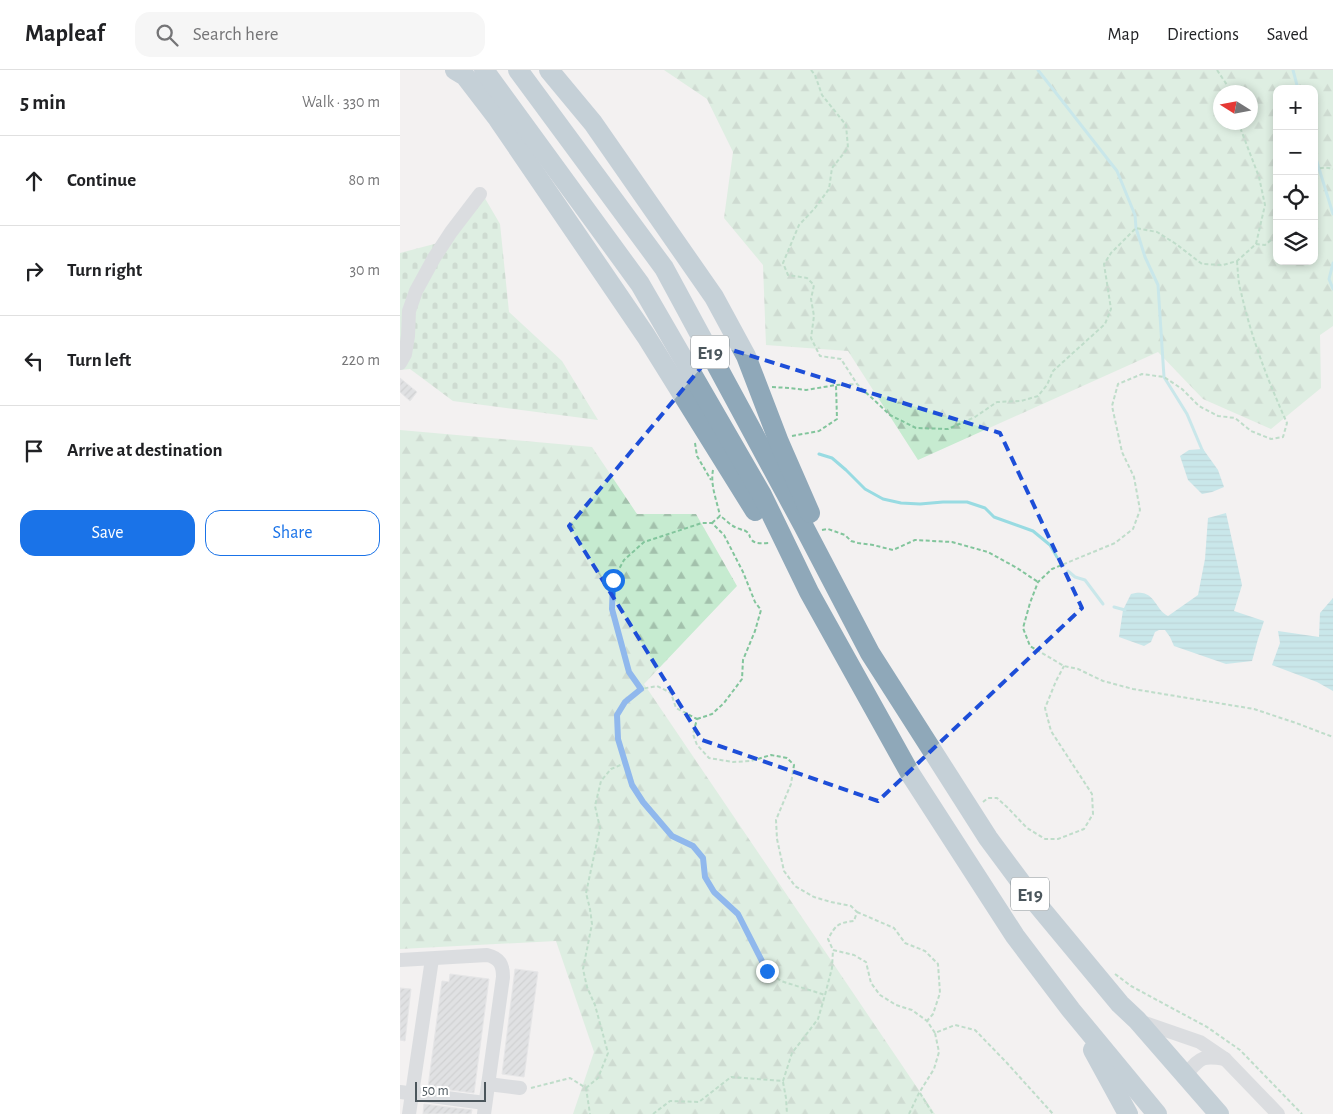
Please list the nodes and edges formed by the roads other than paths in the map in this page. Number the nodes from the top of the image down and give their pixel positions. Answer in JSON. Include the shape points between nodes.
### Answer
{"nodes":[{"id":1,"x":456,"y":70,"type":"edge"},
{"id":2,"x":484,"y":70,"type":"edge"},
{"id":3,"x":518,"y":70,"type":"edge"},
{"id":4,"x":549,"y":70,"type":"edge"},
{"id":5,"x":480,"y":194,"type":"dead end"},
{"id":6,"x":400,"y":363,"type":"edge"},
{"id":7,"x":809,"y":592,"type":"junction"},
{"id":8,"x":870,"y":653,"type":"junction"},
{"id":9,"x":432,"y":959,"type":"junction"},
{"id":10,"x":400,"y":960,"type":"edge"},
{"id":11,"x":1071,"y":1010,"type":"junction"},
{"id":12,"x":1136,"y":1020,"type":"junction"},
{"id":13,"x":1225,"y":1059,"type":"junction"},
{"id":14,"x":1185,"y":1075,"type":"junction"},
{"id":15,"x":488,"y":1084,"type":"junction"},
{"id":16,"x":520,"y":1088,"type":"road end"},
{"id":17,"x":406,"y":1093,"type":"edge"},
{"id":18,"x":485,"y":1109,"type":"edge"},
{"id":19,"x":409,"y":1114,"type":"edge"},
{"id":20,"x":1128,"y":1114,"type":"edge"},
{"id":21,"x":1157,"y":1114,"type":"edge"},
{"id":22,"x":1218,"y":1114,"type":"edge"},
{"id":23,"x":1278,"y":1114,"type":"edge"}],
"edges":[{"from":1,"to":7,"type":"highway","via":[[465,76],[498,119],[646,336],[778,550]]},
{"from":2,"to":7,"type":"highway","number":"E19","via":[[640,284],[762,496]]},
{"from":3,"to":8,"type":"highway","number":"E19","via":[[664,268]]},
{"from":4,"to":8,"type":"highway","via":[[593,123],[714,297],[746,356],[779,442]]},
{"from":5,"to":6,"type":"street","via":[[451,232],[416,291],[409,310],[405,354]]},
{"from":7,"to":11,"type":"highway","number":"E19","via":[[911,775],[1015,936]]},
{"from":8,"to":12,"type":"highway","number":"E19","via":[[988,838],[1037,904]]},
{"from":9,"to":10,"type":"street"},
{"from":9,"to":15,"type":"street","via":[[487,955],[496,958],[503,968]]},
{"from":9,"to":17,"type":"street"},
{"from":11,"to":20,"type":"highway"},
{"from":11,"to":21,"type":"highway","number":"E19"},
{"from":12,"to":13,"type":"street","via":[[1200,1042]]},
{"from":12,"to":14,"type":"highway","number":"E19"},
{"from":13,"to":14,"type":"street","via":[[1200,1058]]},
{"from":13,"to":23,"type":"street"},
{"from":14,"to":22,"type":"highway","number":"E19"},
{"from":15,"to":16,"type":"street"},
{"from":15,"to":18,"type":"street"},
{"from":17,"to":18,"type":"street"},
{"from":17,"to":19,"type":"street"}]}
